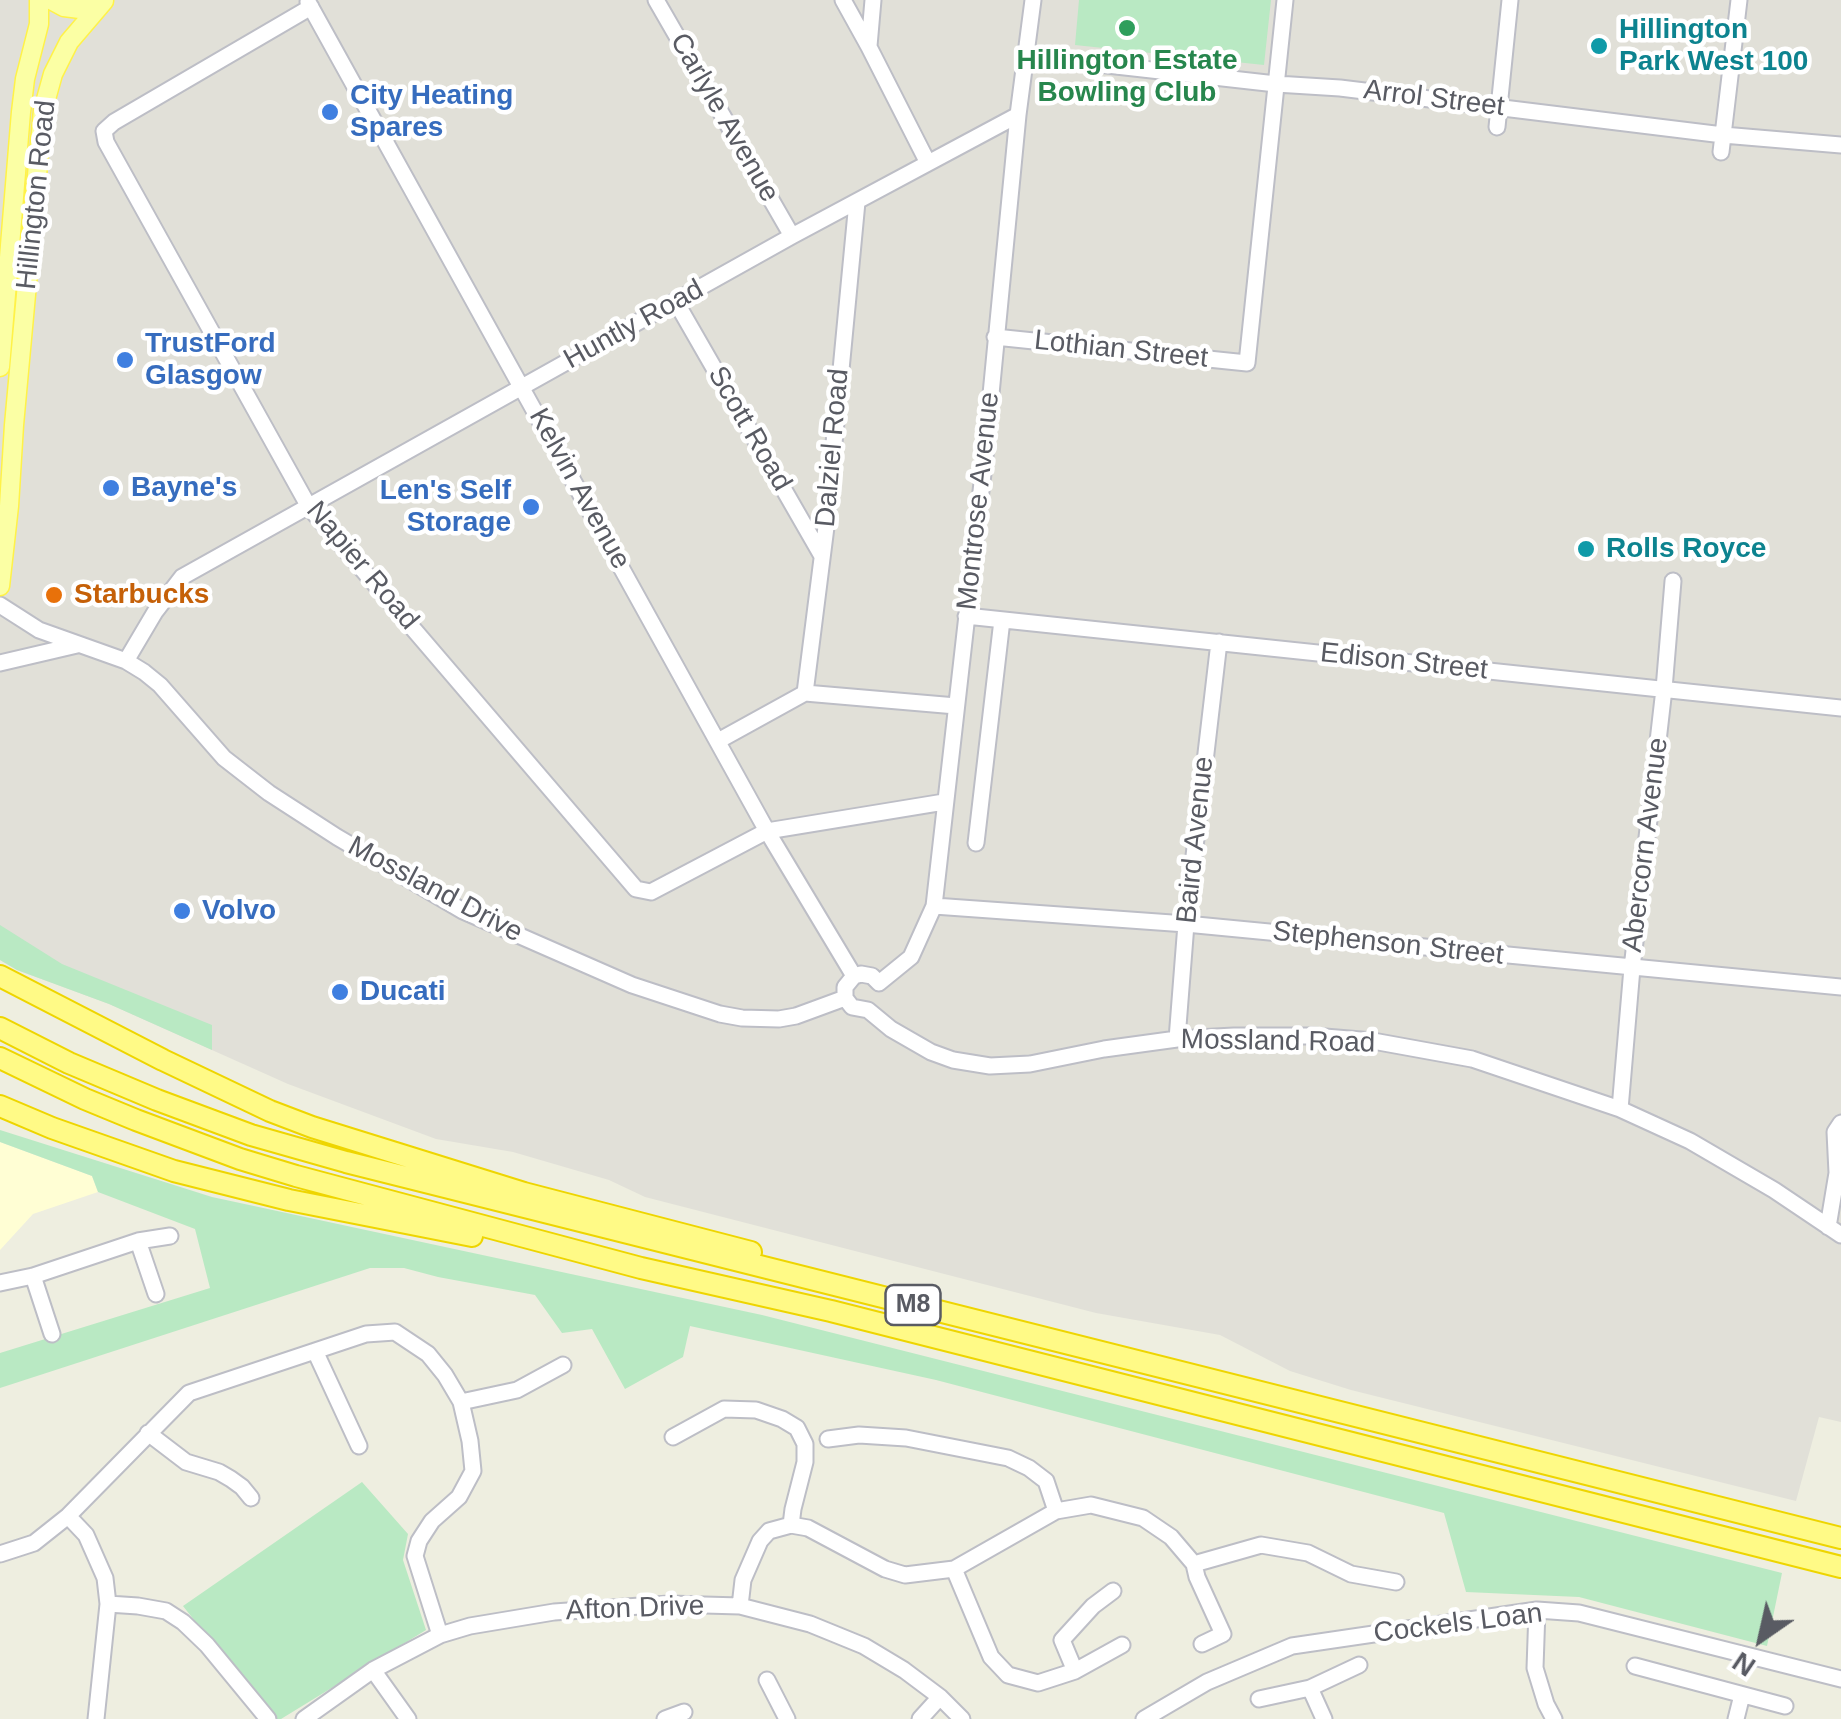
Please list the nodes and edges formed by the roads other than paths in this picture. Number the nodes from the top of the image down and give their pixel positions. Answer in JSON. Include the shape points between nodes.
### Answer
{"nodes":[{"id":1,"x":39,"y":0,"type":"edge"},
{"id":2,"x":51,"y":0,"type":"edge"},
{"id":3,"x":105,"y":0,"type":"edge"},
{"id":4,"x":656,"y":0,"type":"edge"},
{"id":5,"x":843,"y":0,"type":"edge"},
{"id":6,"x":874,"y":0,"type":"edge"},
{"id":7,"x":1033,"y":0,"type":"edge"},
{"id":8,"x":1285,"y":0,"type":"edge"},
{"id":9,"x":1510,"y":0,"type":"edge"},
{"id":10,"x":1738,"y":0,"type":"edge"},
{"id":11,"x":309,"y":4,"type":"edge"},
{"id":12,"x":870,"y":47,"type":"junction"},
{"id":13,"x":1027,"y":56,"type":"junction"},
{"id":14,"x":1276,"y":84,"type":"junction"},
{"id":15,"x":1500,"y":106,"type":"junction"},
{"id":16,"x":1018,"y":114,"type":"junction"},
{"id":17,"x":1498,"y":128,"type":"dead end"},
{"id":18,"x":1723,"y":135,"type":"junction"},
{"id":19,"x":1841,"y":145,"type":"edge"},
{"id":20,"x":1721,"y":152,"type":"dead end"},
{"id":21,"x":928,"y":163,"type":"junction"},
{"id":22,"x":857,"y":202,"type":"junction"},
{"id":23,"x":792,"y":236,"type":"junction"},
{"id":24,"x":676,"y":302,"type":"junction"},
{"id":25,"x":996,"y":338,"type":"junction"},
{"id":26,"x":0,"y":367,"type":"edge"},
{"id":27,"x":523,"y":386,"type":"junction"},
{"id":28,"x":309,"y":506,"type":"junction"},
{"id":29,"x":822,"y":556,"type":"junction"},
{"id":30,"x":1673,"y":581,"type":"dead end"},
{"id":31,"x":0,"y":586,"type":"edge"},
{"id":32,"x":0,"y":605,"type":"edge"},
{"id":33,"x":966,"y":616,"type":"junction"},
{"id":34,"x":1002,"y":620,"type":"junction"},
{"id":35,"x":1219,"y":642,"type":"junction"},
{"id":36,"x":76,"y":645,"type":"junction"},
{"id":37,"x":126,"y":661,"type":"junction"},
{"id":38,"x":0,"y":663,"type":"edge"},
{"id":39,"x":1664,"y":688,"type":"junction"},
{"id":40,"x":805,"y":693,"type":"junction"},
{"id":41,"x":956,"y":706,"type":"junction"},
{"id":42,"x":1841,"y":708,"type":"edge"},
{"id":43,"x":718,"y":741,"type":"junction"},
{"id":44,"x":944,"y":802,"type":"junction"},
{"id":45,"x":767,"y":831,"type":"junction"},
{"id":46,"x":976,"y":843,"type":"dead end"},
{"id":47,"x":934,"y":906,"type":"junction"},
{"id":48,"x":1186,"y":924,"type":"junction"},
{"id":49,"x":1632,"y":968,"type":"junction"},
{"id":50,"x":0,"y":976,"type":"edge"},
{"id":51,"x":854,"y":976,"type":"junction"},
{"id":52,"x":879,"y":983,"type":"junction"},
{"id":53,"x":1841,"y":987,"type":"edge"},
{"id":54,"x":845,"y":998,"type":"junction"},
{"id":55,"x":868,"y":1010,"type":"junction"},
{"id":56,"x":0,"y":1028,"type":"edge"},
{"id":57,"x":1176,"y":1039,"type":"junction"},
{"id":58,"x":0,"y":1058,"type":"edge"},
{"id":59,"x":0,"y":1106,"type":"edge"},
{"id":60,"x":1620,"y":1108,"type":"junction"},
{"id":61,"x":1841,"y":1123,"type":"edge"},
{"id":62,"x":1835,"y":1231,"type":"edge"},
{"id":63,"x":170,"y":1236,"type":"dead end"},
{"id":64,"x":138,"y":1240,"type":"junction"},
{"id":65,"x":641,"y":1268,"type":"junction"},
{"id":66,"x":33,"y":1276,"type":"junction"},
{"id":67,"x":0,"y":1284,"type":"edge"},
{"id":68,"x":156,"y":1294,"type":"dead end"},
{"id":69,"x":52,"y":1334,"type":"dead end"},
{"id":70,"x":315,"y":1351,"type":"junction"},
{"id":71,"x":564,"y":1364,"type":"dead end"},
{"id":72,"x":1242,"y":1386,"type":"junction"},
{"id":73,"x":461,"y":1402,"type":"junction"},
{"id":74,"x":148,"y":1433,"type":"junction"},
{"id":75,"x":672,"y":1436,"type":"dead end"},
{"id":76,"x":828,"y":1439,"type":"dead end"},
{"id":77,"x":360,"y":1446,"type":"dead end"},
{"id":78,"x":251,"y":1498,"type":"dead end"},
{"id":79,"x":1056,"y":1511,"type":"junction"},
{"id":80,"x":68,"y":1516,"type":"junction"},
{"id":81,"x":791,"y":1525,"type":"junction"},
{"id":82,"x":1841,"y":1538,"type":"edge"},
{"id":83,"x":0,"y":1552,"type":"edge"},
{"id":84,"x":1194,"y":1564,"type":"junction"},
{"id":85,"x":954,"y":1568,"type":"junction"},
{"id":86,"x":1841,"y":1568,"type":"edge"},
{"id":87,"x":1396,"y":1582,"type":"dead end"},
{"id":88,"x":1113,"y":1591,"type":"dead end"},
{"id":89,"x":108,"y":1604,"type":"junction"},
{"id":90,"x":740,"y":1606,"type":"junction"},
{"id":91,"x":1537,"y":1610,"type":"junction"},
{"id":92,"x":440,"y":1635,"type":"junction"},
{"id":93,"x":1202,"y":1644,"type":"dead end"},
{"id":94,"x":1122,"y":1646,"type":"dead end"},
{"id":95,"x":1358,"y":1665,"type":"dead end"},
{"id":96,"x":1635,"y":1666,"type":"dead end"},
{"id":97,"x":373,"y":1670,"type":"junction"},
{"id":98,"x":1075,"y":1671,"type":"junction"},
{"id":99,"x":768,"y":1680,"type":"dead end"},
{"id":100,"x":1841,"y":1680,"type":"edge"},
{"id":101,"x":1310,"y":1688,"type":"junction"},
{"id":102,"x":1742,"y":1695,"type":"junction"},
{"id":103,"x":940,"y":1697,"type":"junction"},
{"id":104,"x":1259,"y":1699,"type":"dead end"},
{"id":105,"x":1785,"y":1706,"type":"dead end"},
{"id":106,"x":684,"y":1712,"type":"dead end"},
{"id":107,"x":96,"y":1719,"type":"edge"},
{"id":108,"x":268,"y":1719,"type":"edge"},
{"id":109,"x":304,"y":1719,"type":"edge"},
{"id":110,"x":408,"y":1719,"type":"edge"},
{"id":111,"x":665,"y":1719,"type":"edge"},
{"id":112,"x":787,"y":1719,"type":"edge"},
{"id":113,"x":920,"y":1719,"type":"edge"},
{"id":114,"x":962,"y":1719,"type":"edge"},
{"id":115,"x":1144,"y":1719,"type":"edge"},
{"id":116,"x":1324,"y":1719,"type":"edge"},
{"id":117,"x":1554,"y":1719,"type":"edge"},
{"id":118,"x":1736,"y":1719,"type":"edge"}],
"edges":[{"from":1,"to":26,"type":"main road","name":"Hillington Road","via":[[21,112]]},
{"from":2,"to":3,"type":"main road","via":[[80,9]]},
{"from":3,"to":31,"type":"main road","name":"Hillington Road","via":[[69,42],[43,110]]},
{"from":4,"to":23,"type":"street","name":"Carlyle Avenue"},
{"from":5,"to":12,"type":"street"},
{"from":6,"to":12,"type":"street"},
{"from":7,"to":13,"type":"street","name":"Montrose Avenue"},
{"from":8,"to":14,"type":"street"},
{"from":9,"to":15,"type":"street"},
{"from":10,"to":18,"type":"street"},
{"from":11,"to":27,"type":"street","name":"Kelvin Avenue"},
{"from":11,"to":28,"type":"street","name":"Napier Road","via":[[104,131]]},
{"from":12,"to":21,"type":"street"},
{"from":13,"to":14,"type":"street","name":"Arrol Street"},
{"from":13,"to":16,"type":"street","name":"Montrose Avenue"},
{"from":14,"to":15,"type":"street","name":"Arrol Street"},
{"from":14,"to":25,"type":"street","name":"Lothian Street","via":[[1247,364]]},
{"from":15,"to":17,"type":"street"},
{"from":15,"to":18,"type":"street","name":"Arrol Street"},
{"from":16,"to":21,"type":"street","name":"Huntly Road"},
{"from":16,"to":25,"type":"street","name":"Montrose Avenue"},
{"from":18,"to":19,"type":"street","name":"Arrol Street"},
{"from":18,"to":20,"type":"street"},
{"from":21,"to":22,"type":"street","name":"Huntly Road"},
{"from":22,"to":23,"type":"street","name":"Huntly Road"},
{"from":22,"to":29,"type":"street","name":"Dalziel Road"},
{"from":23,"to":24,"type":"street","name":"Huntly Road"},
{"from":24,"to":27,"type":"street","name":"Huntly Road"},
{"from":24,"to":29,"type":"street","name":"Scott Road"},
{"from":25,"to":33,"type":"street","name":"Montrose Avenue"},
{"from":27,"to":28,"type":"street","name":"Huntly Road"},
{"from":27,"to":43,"type":"street","name":"Kelvin Avenue"},
{"from":28,"to":37,"type":"street","name":"Huntly Road","via":[[182,577]]},
{"from":28,"to":45,"type":"street","name":"Napier Road","via":[[636,888],[651,892]]},
{"from":29,"to":40,"type":"street","name":"Dalziel Road"},
{"from":30,"to":39,"type":"street","name":"Abercorn Avenue"},
{"from":32,"to":36,"type":"street","name":"Mossland Drive"},
{"from":33,"to":34,"type":"street","name":"Edison Street"},
{"from":33,"to":41,"type":"street","name":"Montrose Avenue"},
{"from":34,"to":35,"type":"street","name":"Edison Street"},
{"from":34,"to":46,"type":"street"},
{"from":35,"to":39,"type":"street","name":"Edison Street"},
{"from":35,"to":48,"type":"street","name":"Baird Avenue"},
{"from":36,"to":37,"type":"street","name":"Mossland Drive"},
{"from":36,"to":38,"type":"street"},
{"from":37,"to":54,"type":"street","name":"Mossland Drive","via":[[269,793],[463,911],[632,985],[720,1014],[778,1020]]},
{"from":39,"to":42,"type":"street","name":"Edison Street"},
{"from":39,"to":49,"type":"street","name":"Abercorn Avenue"},
{"from":40,"to":41,"type":"street"},
{"from":40,"to":43,"type":"street"},
{"from":41,"to":44,"type":"street","name":"Montrose Avenue"},
{"from":43,"to":45,"type":"street","name":"Kelvin Avenue"},
{"from":44,"to":45,"type":"street","name":"Napier Road"},
{"from":44,"to":47,"type":"street","name":"Montrose Avenue"},
{"from":45,"to":51,"type":"street","name":"Kelvin Avenue"},
{"from":47,"to":48,"type":"street","name":"Stephenson Street"},
{"from":47,"to":52,"type":"street","name":"Montrose Avenue","via":[[911,957]]},
{"from":48,"to":49,"type":"street","name":"Stephenson Street"},
{"from":48,"to":57,"type":"street","name":"Baird Avenue"},
{"from":49,"to":53,"type":"street","name":"Stephenson Street"},
{"from":49,"to":60,"type":"street","name":"Abercorn Avenue"},
{"from":50,"to":72,"type":"highway","number":"M8","via":[[256,1104],[368,1146]]},
{"from":51,"to":52,"type":"street"},
{"from":51,"to":54,"type":"street"},
{"from":52,"to":55,"type":"street","via":[[882,994]]},
{"from":54,"to":55,"type":"street","via":[[852,1008]]},
{"from":55,"to":57,"type":"street","name":"Mossland Road","via":[[931,1052],[990,1066]]},
{"from":56,"to":72,"type":"highway","number":"M8","via":[[111,1082],[297,1148]]},
{"from":57,"to":60,"type":"street","name":"Mossland Road","via":[[1313,1036],[1388,1043],[1472,1059]]},
{"from":58,"to":65,"type":"highway","number":"M8","via":[[85,1100],[240,1159]]},
{"from":59,"to":65,"type":"highway","number":"M8","via":[[233,1188]]},
{"from":60,"to":62,"type":"street","name":"Mossland Road","via":[[1774,1190]]},
{"from":61,"to":62,"type":"street"},
{"from":63,"to":64,"type":"street"},
{"from":64,"to":66,"type":"street"},
{"from":64,"to":68,"type":"street"},
{"from":65,"to":86,"type":"highway","number":"M8"},
{"from":66,"to":67,"type":"street"},
{"from":66,"to":69,"type":"street"},
{"from":70,"to":73,"type":"street","via":[[396,1332],[428,1354]]},
{"from":70,"to":74,"type":"street","via":[[190,1393]]},
{"from":70,"to":77,"type":"street"},
{"from":71,"to":73,"type":"street","via":[[517,1390]]},
{"from":72,"to":82,"type":"highway","number":"M8"},
{"from":73,"to":92,"type":"street","via":[[472,1471],[460,1497],[418,1540],[415,1556]]},
{"from":74,"to":78,"type":"street","via":[[186,1462],[231,1479]]},
{"from":74,"to":80,"type":"street"},
{"from":75,"to":81,"type":"street","via":[[724,1409],[756,1410],[797,1428],[805,1462]]},
{"from":76,"to":79,"type":"street","via":[[906,1438],[1008,1458],[1046,1481]]},
{"from":79,"to":84,"type":"street","via":[[1091,1505],[1143,1518]]},
{"from":79,"to":85,"type":"street"},
{"from":80,"to":83,"type":"street","via":[[34,1543]]},
{"from":80,"to":89,"type":"street","via":[[86,1535]]},
{"from":81,"to":85,"type":"street","via":[[905,1575]]},
{"from":81,"to":90,"type":"street","via":[[760,1541]]},
{"from":84,"to":87,"type":"street","via":[[1261,1546],[1308,1553],[1352,1574]]},
{"from":84,"to":93,"type":"street","via":[[1223,1634]]},
{"from":85,"to":98,"type":"street","via":[[991,1657],[1008,1675],[1038,1683]]},
{"from":88,"to":98,"type":"street","via":[[1062,1640]]},
{"from":89,"to":107,"type":"street"},
{"from":89,"to":108,"type":"street","via":[[166,1611],[183,1622]]},
{"from":90,"to":92,"type":"street","name":"Afton Drive","via":[[554,1612]]},
{"from":90,"to":103,"type":"street","name":"Afton Drive","via":[[864,1646]]},
{"from":91,"to":100,"type":"street","name":"Cockels Loan","via":[[1579,1614]]},
{"from":91,"to":115,"type":"street","name":"Cockels Loan","via":[[1292,1646],[1207,1682]]},
{"from":91,"to":117,"type":"street","via":[[1535,1668]]},
{"from":92,"to":97,"type":"street","name":"Afton Drive"},
{"from":94,"to":98,"type":"street"},
{"from":95,"to":101,"type":"street"},
{"from":96,"to":102,"type":"street"},
{"from":97,"to":109,"type":"street","name":"Afton Drive"},
{"from":97,"to":110,"type":"street"},
{"from":99,"to":112,"type":"street"},
{"from":101,"to":104,"type":"street"},
{"from":101,"to":116,"type":"street"},
{"from":102,"to":105,"type":"street"},
{"from":102,"to":118,"type":"street"},
{"from":103,"to":113,"type":"street"},
{"from":103,"to":114,"type":"street","name":"Afton Drive"},
{"from":106,"to":111,"type":"street"}]}
